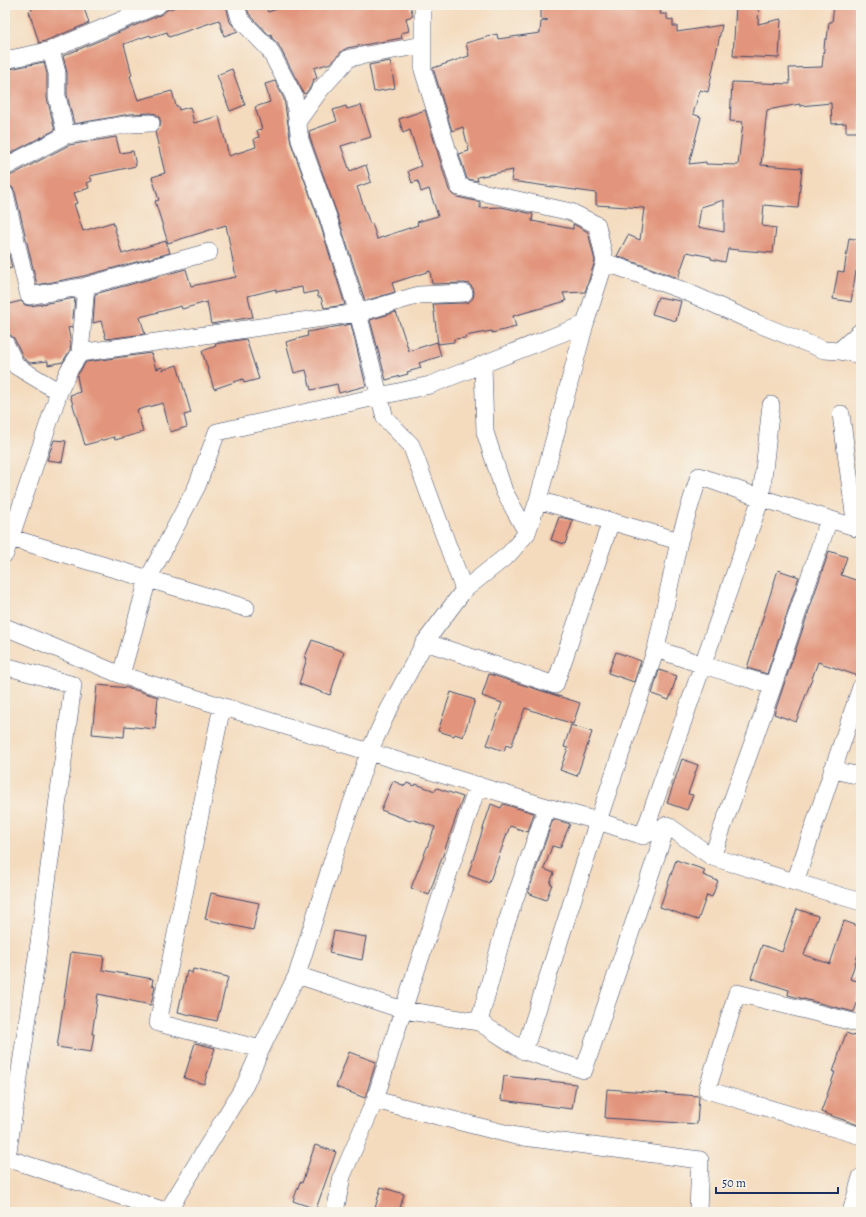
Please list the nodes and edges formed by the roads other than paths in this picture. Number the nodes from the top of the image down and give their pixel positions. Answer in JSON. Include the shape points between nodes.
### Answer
{"nodes":[{"id":1,"x":158,"y":5,"type":"edge"},
{"id":2,"x":236,"y":5,"type":"edge"},
{"id":3,"x":423,"y":5,"type":"edge"},
{"id":4,"x":423,"y":45,"type":"junction"},
{"id":5,"x":48,"y":51,"type":"junction"},
{"id":6,"x":5,"y":60,"type":"edge"},
{"id":7,"x":297,"y":122,"type":"junction"},
{"id":8,"x":151,"y":123,"type":"dead end"},
{"id":9,"x":66,"y":135,"type":"junction"},
{"id":10,"x":5,"y":167,"type":"edge"},
{"id":11,"x":5,"y":194,"type":"edge"},
{"id":12,"x":209,"y":252,"type":"dead end"},
{"id":13,"x":605,"y":262,"type":"junction"},
{"id":14,"x":86,"y":286,"type":"junction"},
{"id":15,"x":464,"y":293,"type":"dead end"},
{"id":16,"x":358,"y":313,"type":"junction"},
{"id":17,"x":585,"y":324,"type":"junction"},
{"id":18,"x":861,"y":331,"type":"edge"},
{"id":19,"x":5,"y":342,"type":"edge"},
{"id":20,"x":839,"y":351,"type":"junction"},
{"id":21,"x":80,"y":353,"type":"junction"},
{"id":22,"x":861,"y":355,"type":"edge"},
{"id":23,"x":483,"y":365,"type":"junction"},
{"id":24,"x":59,"y":392,"type":"junction"},
{"id":25,"x":379,"y":397,"type":"junction"},
{"id":26,"x":771,"y":405,"type":"dead end"},
{"id":27,"x":841,"y":414,"type":"dead end"},
{"id":28,"x":760,"y":498,"type":"junction"},
{"id":29,"x":538,"y":500,"type":"junction"},
{"id":30,"x":830,"y":519,"type":"junction"},
{"id":31,"x":611,"y":521,"type":"junction"},
{"id":32,"x":859,"y":529,"type":"edge"},
{"id":33,"x":526,"y":532,"type":"junction"},
{"id":34,"x":11,"y":538,"type":"junction"},
{"id":35,"x":679,"y":541,"type":"junction"},
{"id":36,"x":5,"y":554,"type":"edge"},
{"id":37,"x":148,"y":579,"type":"junction"},
{"id":38,"x":464,"y":590,"type":"junction"},
{"id":39,"x":246,"y":608,"type":"dead end"},
{"id":40,"x":5,"y":627,"type":"edge"},
{"id":41,"x":425,"y":642,"type":"junction"},
{"id":42,"x":656,"y":648,"type":"junction"},
{"id":43,"x":703,"y":665,"type":"junction"},
{"id":44,"x":5,"y":666,"type":"edge"},
{"id":45,"x":121,"y":676,"type":"junction"},
{"id":46,"x":773,"y":686,"type":"junction"},
{"id":47,"x":861,"y":687,"type":"edge"},
{"id":48,"x":222,"y":706,"type":"junction"},
{"id":49,"x":368,"y":752,"type":"junction"},
{"id":50,"x":832,"y":770,"type":"junction"},
{"id":51,"x":861,"y":776,"type":"edge"},
{"id":52,"x":478,"y":785,"type":"junction"},
{"id":53,"x":547,"y":807,"type":"junction"},
{"id":54,"x":598,"y":820,"type":"junction"},
{"id":55,"x":667,"y":825,"type":"junction"},
{"id":56,"x":643,"y":836,"type":"junction"},
{"id":57,"x":712,"y":857,"type":"junction"},
{"id":58,"x":795,"y":882,"type":"junction"},
{"id":59,"x":861,"y":902,"type":"edge"},
{"id":60,"x":297,"y":975,"type":"junction"},
{"id":61,"x":403,"y":1010,"type":"junction"},
{"id":62,"x":479,"y":1022,"type":"junction"},
{"id":63,"x":861,"y":1024,"type":"edge"},
{"id":64,"x":261,"y":1049,"type":"junction"},
{"id":65,"x":524,"y":1051,"type":"junction"},
{"id":66,"x":375,"y":1100,"type":"junction"},
{"id":67,"x":861,"y":1136,"type":"edge"},
{"id":68,"x":6,"y":1158,"type":"edge"},
{"id":69,"x":861,"y":1177,"type":"edge"},
{"id":70,"x":167,"y":1212,"type":"edge"},
{"id":71,"x":335,"y":1212,"type":"edge"},
{"id":72,"x":698,"y":1212,"type":"edge"},
{"id":73,"x":851,"y":1212,"type":"edge"}],
"edges":[{"from":1,"to":5,"type":"street"},
{"from":2,"to":7,"type":"street","via":[[240,18],[269,49],[294,96]]},
{"from":3,"to":4,"type":"street"},
{"from":4,"to":7,"type":"street","via":[[349,58],[320,90]]},
{"from":4,"to":13,"type":"street","via":[[423,70],[459,187],[571,212],[597,225]]},
{"from":5,"to":6,"type":"street"},
{"from":5,"to":9,"type":"street","via":[[52,54],[57,73],[57,96]]},
{"from":7,"to":16,"type":"street","via":[[300,140]]},
{"from":8,"to":9,"type":"street"},
{"from":9,"to":10,"type":"street"},
{"from":11,"to":14,"type":"street","via":[[29,296]]},
{"from":12,"to":14,"type":"street"},
{"from":13,"to":17,"type":"street"},
{"from":13,"to":20,"type":"street","via":[[687,292],[824,350]]},
{"from":14,"to":21,"type":"street"},
{"from":15,"to":16,"type":"street","via":[[419,296]]},
{"from":16,"to":21,"type":"street"},
{"from":16,"to":25,"type":"street"},
{"from":17,"to":23,"type":"street"},
{"from":17,"to":29,"type":"street"},
{"from":18,"to":20,"type":"street"},
{"from":19,"to":24,"type":"street","via":[[16,366]]},
{"from":20,"to":22,"type":"street"},
{"from":21,"to":24,"type":"street"},
{"from":23,"to":25,"type":"street","via":[[430,385]]},
{"from":23,"to":33,"type":"street","via":[[485,432],[504,491]]},
{"from":24,"to":34,"type":"street"},
{"from":25,"to":37,"type":"street","via":[[217,432],[197,486]]},
{"from":25,"to":38,"type":"street","via":[[385,418],[411,445]]},
{"from":26,"to":28,"type":"street"},
{"from":27,"to":32,"type":"street"},
{"from":28,"to":30,"type":"street"},
{"from":28,"to":35,"type":"street","via":[[699,476]]},
{"from":28,"to":43,"type":"street"},
{"from":29,"to":31,"type":"street"},
{"from":29,"to":33,"type":"street"},
{"from":30,"to":32,"type":"street"},
{"from":30,"to":46,"type":"street"},
{"from":31,"to":35,"type":"street"},
{"from":31,"to":41,"type":"street","via":[[555,685]]},
{"from":33,"to":38,"type":"street","via":[[509,554]]},
{"from":34,"to":36,"type":"street"},
{"from":34,"to":37,"type":"street"},
{"from":35,"to":42,"type":"street"},
{"from":37,"to":39,"type":"street"},
{"from":37,"to":45,"type":"street"},
{"from":38,"to":41,"type":"street"},
{"from":40,"to":45,"type":"street"},
{"from":41,"to":49,"type":"street"},
{"from":42,"to":43,"type":"street"},
{"from":42,"to":54,"type":"street"},
{"from":43,"to":46,"type":"street"},
{"from":43,"to":56,"type":"street"},
{"from":44,"to":68,"type":"street","via":[[73,685],[40,935]]},
{"from":45,"to":48,"type":"street"},
{"from":46,"to":57,"type":"street"},
{"from":47,"to":50,"type":"street"},
{"from":48,"to":49,"type":"street"},
{"from":48,"to":64,"type":"street","via":[[158,1023]]},
{"from":49,"to":52,"type":"street"},
{"from":49,"to":60,"type":"street"},
{"from":50,"to":51,"type":"street"},
{"from":50,"to":58,"type":"street"},
{"from":52,"to":53,"type":"street"},
{"from":52,"to":61,"type":"street"},
{"from":53,"to":54,"type":"street"},
{"from":53,"to":62,"type":"street","via":[[504,930]]},
{"from":54,"to":56,"type":"street"},
{"from":54,"to":65,"type":"street"},
{"from":55,"to":56,"type":"street"},
{"from":55,"to":57,"type":"street"},
{"from":55,"to":65,"type":"street","via":[[584,1070]]},
{"from":57,"to":58,"type":"street"},
{"from":58,"to":59,"type":"street"},
{"from":60,"to":61,"type":"street"},
{"from":60,"to":64,"type":"street"},
{"from":61,"to":62,"type":"street"},
{"from":61,"to":66,"type":"street"},
{"from":62,"to":65,"type":"street"},
{"from":63,"to":67,"type":"street","via":[[736,993],[707,1090]]},
{"from":64,"to":70,"type":"street","via":[[245,1085]]},
{"from":66,"to":71,"type":"street","via":[[342,1176]]},
{"from":66,"to":72,"type":"street","via":[[516,1136],[700,1160]]},
{"from":68,"to":70,"type":"street"},
{"from":69,"to":73,"type":"street"}]}
